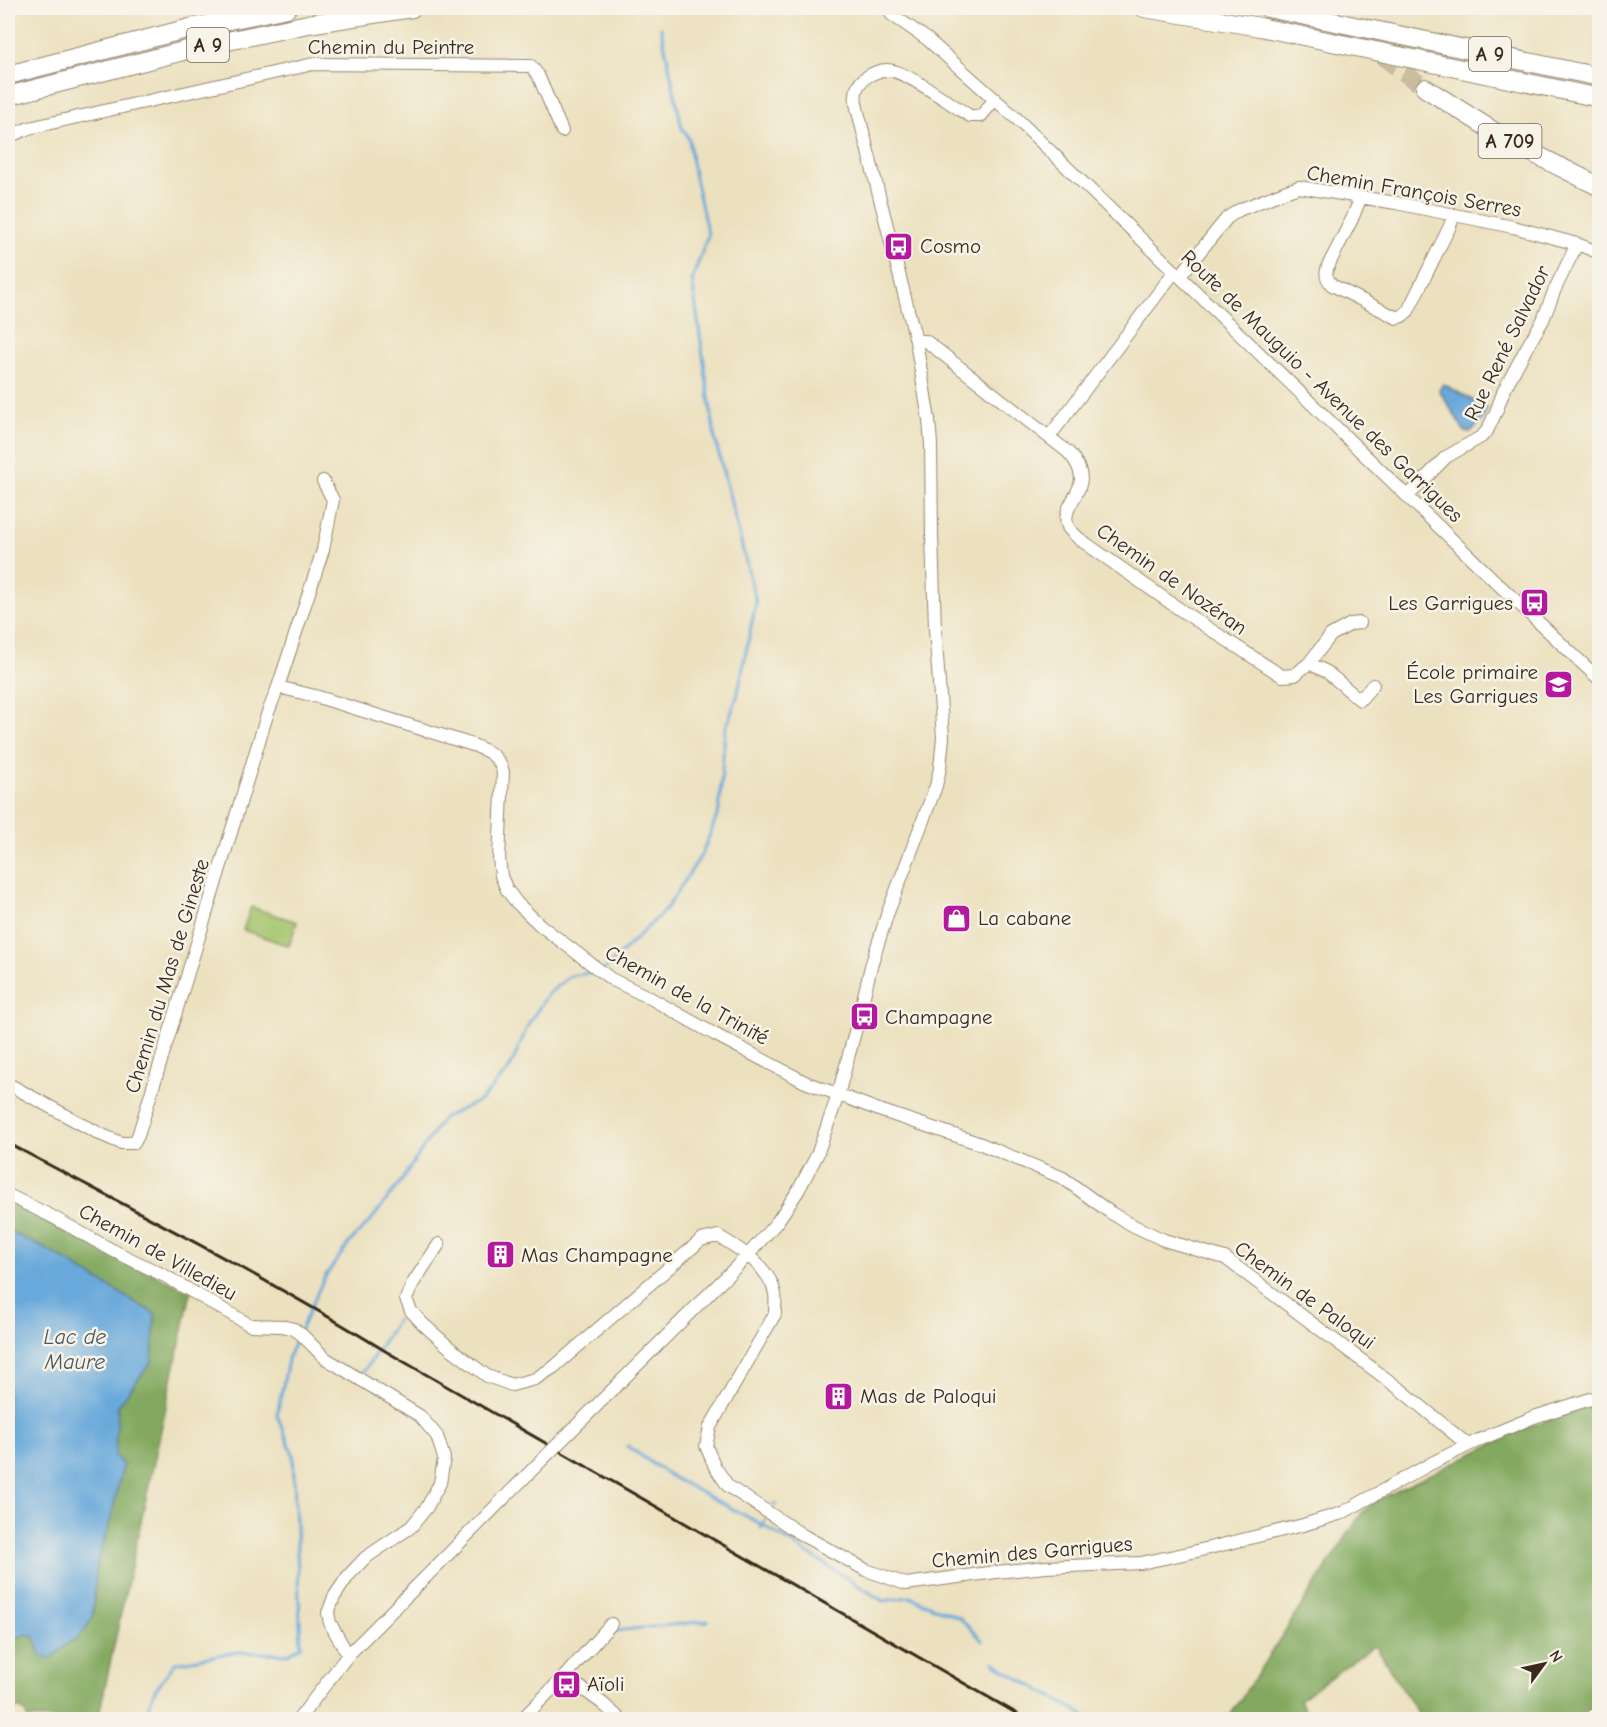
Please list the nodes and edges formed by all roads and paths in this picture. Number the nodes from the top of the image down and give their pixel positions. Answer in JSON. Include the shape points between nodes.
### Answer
{"nodes":[{"id":1,"x":287,"y":8,"type":"edge"},
{"id":2,"x":412,"y":8,"type":"edge"},
{"id":3,"x":1144,"y":8,"type":"edge"},
{"id":4,"x":1268,"y":8,"type":"edge"},
{"id":5,"x":891,"y":14,"type":"dead end"},
{"id":6,"x":8,"y":75,"type":"edge"},
{"id":7,"x":1599,"y":77,"type":"edge"},
{"id":8,"x":1425,"y":88,"type":"tunnel mouth"},
{"id":9,"x":8,"y":96,"type":"edge"},
{"id":10,"x":1599,"y":98,"type":"edge"},
{"id":11,"x":995,"y":99,"type":"junction"},
{"id":12,"x":562,"y":131,"type":"dead end"},
{"id":13,"x":8,"y":137,"type":"edge"},
{"id":14,"x":1599,"y":187,"type":"edge"},
{"id":15,"x":1361,"y":197,"type":"junction"},
{"id":16,"x":1454,"y":214,"type":"junction"},
{"id":17,"x":1577,"y":244,"type":"junction"},
{"id":18,"x":1599,"y":254,"type":"edge"},
{"id":19,"x":1177,"y":274,"type":"junction"},
{"id":20,"x":916,"y":341,"type":"junction"},
{"id":21,"x":1049,"y":437,"type":"junction"},
{"id":22,"x":323,"y":481,"type":"dead end"},
{"id":23,"x":1408,"y":496,"type":"junction"},
{"id":24,"x":1360,"y":623,"type":"dead end"},
{"id":25,"x":1309,"y":663,"type":"junction"},
{"id":26,"x":1599,"y":680,"type":"edge"},
{"id":27,"x":1373,"y":685,"type":"dead end"},
{"id":28,"x":279,"y":687,"type":"junction"},
{"id":29,"x":8,"y":1084,"type":"edge"},
{"id":30,"x":838,"y":1095,"type":"junction"},
{"id":31,"x":8,"y":1195,"type":"edge"},
{"id":32,"x":439,"y":1244,"type":"dead end"},
{"id":33,"x":748,"y":1255,"type":"junction"},
{"id":34,"x":1599,"y":1396,"type":"edge"},
{"id":35,"x":1468,"y":1445,"type":"junction"},
{"id":36,"x":611,"y":1624,"type":"dead end"},
{"id":37,"x":348,"y":1655,"type":"junction"},
{"id":38,"x":565,"y":1676,"type":"junction"},
{"id":39,"x":1599,"y":1712,"type":"edge"},
{"id":40,"x":298,"y":1719,"type":"edge"},
{"id":41,"x":521,"y":1719,"type":"edge"},
{"id":42,"x":621,"y":1719,"type":"edge"},
{"id":43,"x":1587,"y":1719,"type":"edge"}],
"edges":[{"from":1,"to":6,"type":"highway","number":"A 9","via":[[178,31]]},
{"from":2,"to":9,"type":"highway","number":"A 9","via":[[199,47]]},
{"from":3,"to":10,"type":"highway","number":"A 9","via":[[1260,27]]},
{"from":4,"to":7,"type":"highway","number":"A 9"},
{"from":5,"to":11,"type":"street","name":"Route de Mauguio - Avenue des Garrigues","via":[[927,39]]},
{"from":8,"to":14,"type":"highway","number":"A 709","via":[[1509,141]]},
{"from":11,"to":19,"type":"street","name":"Route de Mauguio - Avenue des Garrigues"},
{"from":11,"to":20,"type":"street","via":[[981,116],[970,116],[905,75],[888,70],[867,77],[855,93]]},
{"from":12,"to":13,"type":"street","name":"Chemin du Peintre","via":[[531,66],[313,64],[29,128]]},
{"from":15,"to":16,"type":"street","name":"Chemin François Serres"},
{"from":15,"to":16,"type":"street","via":[[1328,266],[1327,280],[1397,318],[1408,311]]},
{"from":15,"to":19,"type":"street","name":"Chemin François Serres","via":[[1299,187],[1239,210],[1227,218]]},
{"from":16,"to":17,"type":"street","name":"Chemin François Serres"},
{"from":17,"to":18,"type":"street","name":"Chemin François Serres"},
{"from":17,"to":23,"type":"street","name":"Rue René Salvador","via":[[1487,431],[1446,457]]},
{"from":19,"to":21,"type":"street","name":"Chemin François Serres"},
{"from":19,"to":23,"type":"street","name":"Route de Mauguio - Avenue des Garrigues"},
{"from":20,"to":21,"type":"street","name":"Chemin de Nozéran","via":[[926,340]]},
{"from":20,"to":30,"type":"street","via":[[931,444],[942,753],[936,786],[871,966]]},
{"from":21,"to":25,"type":"street","name":"Chemin de Nozéran","via":[[1077,461],[1080,489],[1066,517],[1078,538],[1282,676],[1295,675]]},
{"from":22,"to":28,"type":"street","via":[[333,500],[331,514]]},
{"from":23,"to":26,"type":"street","name":"Route de Mauguio - Avenue des Garrigues"},
{"from":24,"to":25,"type":"street","name":"Chemin de Nozéran","via":[[1331,635]]},
{"from":25,"to":27,"type":"street","via":[[1327,672],[1360,700]]},
{"from":28,"to":29,"type":"street","name":"Chemin du Mas de Gineste","via":[[134,1143],[121,1143],[100,1134]]},
{"from":28,"to":30,"type":"street","name":"Chemin de la Trinité","via":[[473,745],[496,757],[503,772],[501,876],[517,903],[611,979],[805,1082]]},
{"from":30,"to":33,"type":"street","via":[[817,1155],[798,1191]]},
{"from":30,"to":35,"type":"street","name":"Chemin de Paloqui","via":[[981,1144],[1063,1178],[1134,1226],[1164,1240],[1226,1258]]},
{"from":31,"to":37,"type":"street","name":"Chemin de Villedieu","via":[[250,1325],[282,1326],[298,1332],[325,1358],[420,1416],[437,1436],[444,1458],[440,1483],[427,1507],[411,1527],[365,1558],[334,1597],[328,1613],[330,1623]]},
{"from":32,"to":33,"type":"street","name":"Chemin des Garrigues","via":[[406,1299],[411,1311],[487,1376],[512,1385],[536,1379],[554,1367],[701,1240],[718,1236]]},
{"from":33,"to":35,"type":"street","name":"Chemin des Garrigues","via":[[774,1288],[775,1314],[710,1427],[706,1446],[714,1467],[728,1486],[804,1536],[866,1570],[906,1584],[1026,1569],[1141,1563],[1303,1525],[1342,1513]]},
{"from":33,"to":37,"type":"street","bridge":true},
{"from":34,"to":35,"type":"street","name":"Chemin des Garrigues"},
{"from":36,"to":38,"type":"street"},
{"from":37,"to":40,"type":"street"},
{"from":38,"to":41,"type":"street"},
{"from":38,"to":42,"type":"street"},
{"from":39,"to":43,"type":"street"}]}
